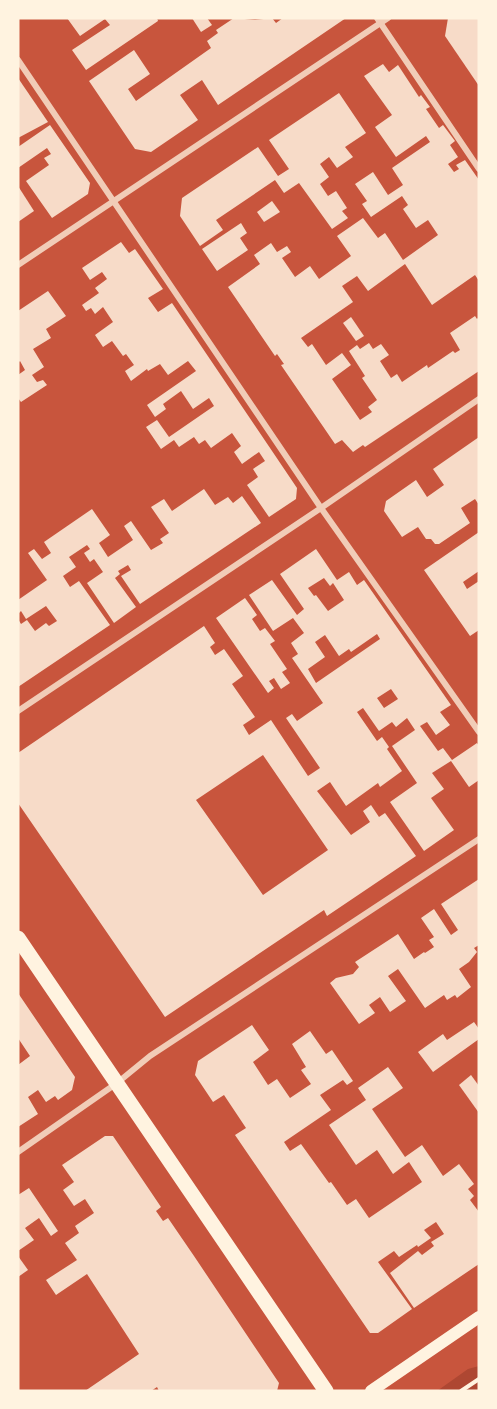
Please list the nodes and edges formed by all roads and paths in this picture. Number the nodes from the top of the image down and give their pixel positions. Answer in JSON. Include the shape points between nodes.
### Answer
{"nodes":[{"id":1,"x":388,"y":18,"type":"edge"},
{"id":2,"x":379,"y":21,"type":"edge"},
{"id":3,"x":18,"y":60,"type":"edge"},
{"id":4,"x":479,"y":169,"type":"edge"},
{"id":5,"x":114,"y":200,"type":"junction"},
{"id":6,"x":18,"y":265,"type":"edge"},
{"id":7,"x":479,"y":399,"type":"edge"},
{"id":8,"x":321,"y":508,"type":"junction"},
{"id":9,"x":18,"y":711,"type":"edge"},
{"id":10,"x":479,"y":732,"type":"edge"},
{"id":11,"x":479,"y":839,"type":"edge"},
{"id":12,"x":18,"y":938,"type":"edge"},
{"id":13,"x":117,"y":1083,"type":"junction"},
{"id":14,"x":18,"y":1152,"type":"edge"},
{"id":15,"x":479,"y":1317,"type":"edge"},
{"id":16,"x":479,"y":1379,"type":"edge"},
{"id":17,"x":326,"y":1391,"type":"edge"},
{"id":18,"x":371,"y":1391,"type":"edge"},
{"id":19,"x":461,"y":1391,"type":"edge"}],
"edges":[{"from":1,"to":2,"type":"street"},
{"from":2,"to":4,"type":"street"},
{"from":2,"to":5,"type":"street"},
{"from":3,"to":5,"type":"street"},
{"from":5,"to":6,"type":"street"},
{"from":5,"to":8,"type":"street"},
{"from":7,"to":8,"type":"street"},
{"from":8,"to":9,"type":"street"},
{"from":8,"to":10,"type":"street"},
{"from":11,"to":13,"type":"street","via":[[150,1056]]},
{"from":12,"to":13,"type":"main road"},
{"from":13,"to":14,"type":"street"},
{"from":13,"to":17,"type":"main road"},
{"from":15,"to":18,"type":"main road"},
{"from":16,"to":19,"type":"path"}]}
